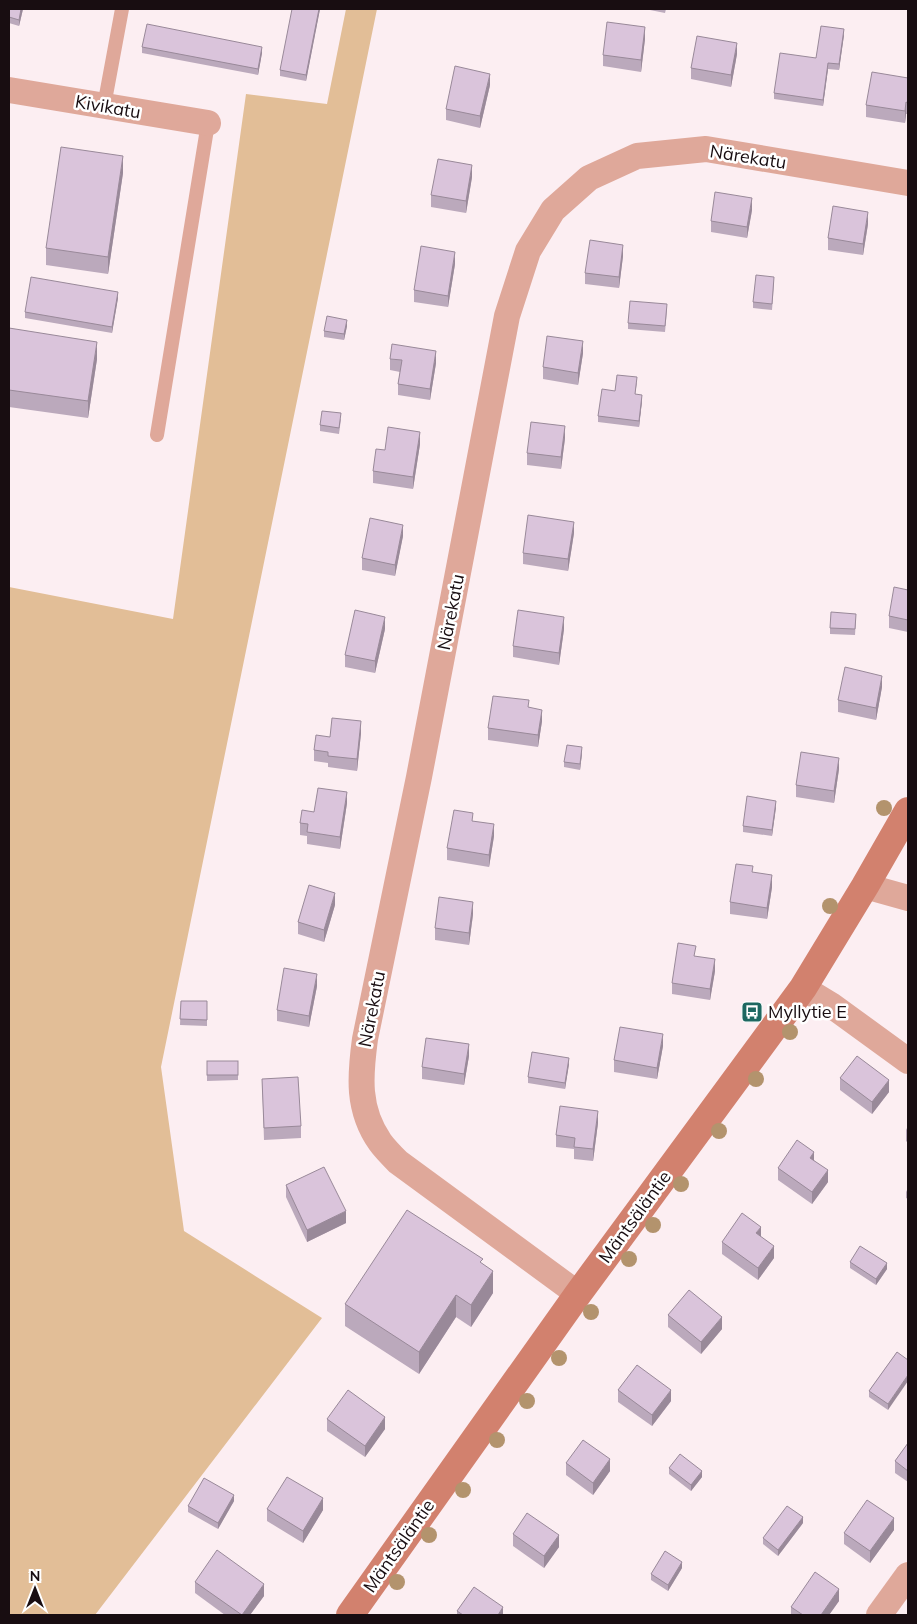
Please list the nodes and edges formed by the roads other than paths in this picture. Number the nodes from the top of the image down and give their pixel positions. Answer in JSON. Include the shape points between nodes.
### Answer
{"nodes":[{"id":1,"x":122,"y":9,"type":"edge"},
{"id":2,"x":9,"y":90,"type":"edge"},
{"id":3,"x":104,"y":106,"type":"junction"},
{"id":4,"x":208,"y":123,"type":"joint"},
{"id":5,"x":908,"y":183,"type":"edge"},
{"id":6,"x":157,"y":435,"type":"dead end"},
{"id":7,"x":908,"y":811,"type":"edge"},
{"id":8,"x":865,"y":886,"type":"junction"},
{"id":9,"x":908,"y":898,"type":"edge"},
{"id":10,"x":803,"y":988,"type":"junction"},
{"id":11,"x":908,"y":1061,"type":"edge"},
{"id":12,"x":578,"y":1294,"type":"junction"},
{"id":13,"x":908,"y":1575,"type":"edge"},
{"id":14,"x":350,"y":1615,"type":"edge"},
{"id":15,"x":879,"y":1615,"type":"edge"}],
"edges":[{"from":1,"to":3,"type":"lane"},
{"from":2,"to":3,"type":"street","name":"Kivikatu"},
{"from":3,"to":4,"type":"street","name":"Kivikatu"},
{"from":4,"to":6,"type":"lane"},
{"from":5,"to":12,"type":"street","name":"Närekatu","via":[[706,149],[637,156],[589,178],[553,210],[528,251],[507,316],[419,777],[364,1039],[361,1096],[380,1141],[398,1162]]},
{"from":7,"to":8,"type":"street","name":"Mäntsäläntie"},
{"from":8,"to":9,"type":"street"},
{"from":8,"to":10,"type":"street","name":"Mäntsäläntie"},
{"from":10,"to":11,"type":"street"},
{"from":10,"to":12,"type":"street","name":"Mäntsäläntie"},
{"from":12,"to":14,"type":"street","name":"Mäntsäläntie"},
{"from":13,"to":15,"type":"street"}]}
